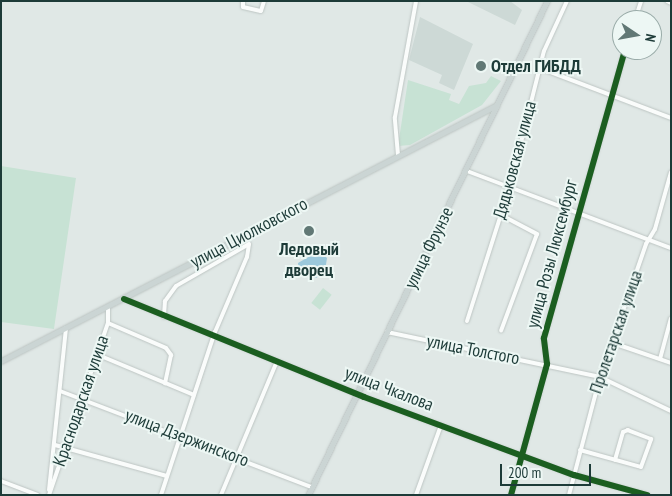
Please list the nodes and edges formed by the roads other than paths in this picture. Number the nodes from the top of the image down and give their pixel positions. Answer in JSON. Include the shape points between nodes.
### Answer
{"nodes":[{"id":1,"x":243,"y":1,"type":"edge"},
{"id":2,"x":264,"y":1,"type":"edge"},
{"id":3,"x":416,"y":1,"type":"edge"},
{"id":4,"x":547,"y":1,"type":"edge"},
{"id":5,"x":567,"y":1,"type":"edge"},
{"id":6,"x":667,"y":1,"type":"edge"},
{"id":7,"x":671,"y":3,"type":"edge"},
{"id":8,"x":622,"y":60,"type":"edge"},
{"id":9,"x":540,"y":68,"type":"junction"},
{"id":10,"x":611,"y":95,"type":"junction"},
{"id":11,"x":497,"y":105,"type":"junction"},
{"id":12,"x":483,"y":112,"type":"junction"},
{"id":13,"x":671,"y":118,"type":"edge"},
{"id":14,"x":487,"y":128,"type":"junction"},
{"id":15,"x":398,"y":155,"type":"junction"},
{"id":16,"x":467,"y":171,"type":"junction"},
{"id":17,"x":671,"y":172,"type":"edge"},
{"id":18,"x":510,"y":186,"type":"junction"},
{"id":19,"x":578,"y":212,"type":"junction"},
{"id":20,"x":501,"y":215,"type":"junction"},
{"id":21,"x":649,"y":240,"type":"junction"},
{"id":22,"x":671,"y":248,"type":"edge"},
{"id":23,"x":124,"y":299,"type":"junction"},
{"id":24,"x":108,"y":307,"type":"junction"},
{"id":25,"x":164,"y":318,"type":"junction"},
{"id":26,"x":671,"y":318,"type":"edge"},
{"id":27,"x":467,"y":321,"type":"dead end"},
{"id":28,"x":108,"y":323,"type":"junction"},
{"id":29,"x":66,"y":328,"type":"junction"},
{"id":30,"x":501,"y":331,"type":"dead end"},
{"id":31,"x":388,"y":332,"type":"junction"},
{"id":32,"x":214,"y":336,"type":"junction"},
{"id":33,"x":613,"y":342,"type":"junction"},
{"id":34,"x":96,"y":354,"type":"junction"},
{"id":35,"x":660,"y":359,"type":"junction"},
{"id":36,"x":1,"y":361,"type":"edge"},
{"id":37,"x":276,"y":361,"type":"junction"},
{"id":38,"x":671,"y":363,"type":"edge"},
{"id":39,"x":547,"y":364,"type":"junction"},
{"id":40,"x":600,"y":377,"type":"junction"},
{"id":41,"x":164,"y":383,"type":"junction"},
{"id":42,"x":60,"y":391,"type":"junction"},
{"id":43,"x":358,"y":393,"type":"junction"},
{"id":44,"x":194,"y":395,"type":"junction"},
{"id":45,"x":80,"y":398,"type":"junction"},
{"id":46,"x":671,"y":411,"type":"edge"},
{"id":47,"x":440,"y":426,"type":"junction"},
{"id":48,"x":180,"y":435,"type":"junction"},
{"id":49,"x":55,"y":445,"type":"junction"},
{"id":50,"x":65,"y":448,"type":"junction"},
{"id":51,"x":580,"y":450,"type":"junction"},
{"id":52,"x":523,"y":455,"type":"junction"},
{"id":53,"x":237,"y":457,"type":"junction"},
{"id":54,"x":615,"y":460,"type":"junction"},
{"id":55,"x":574,"y":475,"type":"junction"},
{"id":56,"x":167,"y":476,"type":"junction"},
{"id":57,"x":1,"y":481,"type":"edge"},
{"id":58,"x":312,"y":487,"type":"junction"},
{"id":59,"x":24,"y":490,"type":"junction"},
{"id":60,"x":633,"y":493,"type":"edge"},
{"id":61,"x":22,"y":495,"type":"edge"},
{"id":62,"x":37,"y":495,"type":"edge"},
{"id":63,"x":49,"y":495,"type":"edge"},
{"id":64,"x":161,"y":495,"type":"edge"},
{"id":65,"x":221,"y":495,"type":"edge"},
{"id":66,"x":308,"y":495,"type":"edge"},
{"id":67,"x":416,"y":495,"type":"edge"},
{"id":68,"x":511,"y":495,"type":"edge"},
{"id":69,"x":569,"y":495,"type":"edge"},
{"id":70,"x":647,"y":495,"type":"edge"}],
"edges":[{"from":1,"to":2,"type":"street","via":[[243,6],[262,11]]},
{"from":3,"to":15,"type":"street","via":[[395,117]]},
{"from":4,"to":11,"type":"main road","name":"улица Фрунзе"},
{"from":5,"to":9,"type":"street","name":"Дядьковская улица"},
{"from":6,"to":7,"type":"street"},
{"from":8,"to":10,"type":"street","name":"улица Розы Люксембург"},
{"from":9,"to":10,"type":"street"},
{"from":9,"to":18,"type":"street","name":"Дядьковская улица"},
{"from":10,"to":13,"type":"street"},
{"from":10,"to":19,"type":"street","name":"улица Розы Люксембург"},
{"from":11,"to":12,"type":"main road","name":"улица Циолковского"},
{"from":11,"to":14,"type":"main road","name":"улица Фрунзе"},
{"from":12,"to":14,"type":"main road","via":[[488,117]]},
{"from":12,"to":15,"type":"main road","name":"улица Циолковского"},
{"from":14,"to":16,"type":"main road","name":"улица Фрунзе"},
{"from":15,"to":23,"type":"main road","name":"улица Циолковского"},
{"from":16,"to":18,"type":"street"},
{"from":16,"to":31,"type":"main road","name":"улица Фрунзе"},
{"from":17,"to":21,"type":"street","name":"Пролетарская улица"},
{"from":18,"to":19,"type":"street"},
{"from":18,"to":20,"type":"street","name":"Дядьковская улица"},
{"from":19,"to":21,"type":"street"},
{"from":19,"to":39,"type":"street","name":"улица Розы Люксембург","via":[[544,338]]},
{"from":20,"to":27,"type":"street","name":"Дядьковская улица"},
{"from":20,"to":30,"type":"street","via":[[537,234]]},
{"from":21,"to":22,"type":"street"},
{"from":21,"to":33,"type":"street","name":"Пролетарская улица"},
{"from":23,"to":24,"type":"main road","name":"улица Циолковского"},
{"from":23,"to":25,"type":"street","name":"улица Чкалова"},
{"from":24,"to":28,"type":"street","name":"Краснодарская улица"},
{"from":24,"to":29,"type":"main road","name":"улица Циолковского"},
{"from":25,"to":32,"type":"street","name":"улица Чкалова"},
{"from":25,"to":32,"type":"street","via":[[166,301],[176,286],[249,244],[247,257]]},
{"from":26,"to":35,"type":"street"},
{"from":28,"to":34,"type":"street","name":"Краснодарская улица"},
{"from":28,"to":41,"type":"street","via":[[166,348],[171,355]]},
{"from":29,"to":36,"type":"main road","name":"улица Циолковского"},
{"from":29,"to":42,"type":"street","name":"Краснодарская улица"},
{"from":31,"to":39,"type":"street","name":"улица Толстого"},
{"from":31,"to":43,"type":"main road","name":"улица Фрунзе"},
{"from":32,"to":37,"type":"street","name":"улица Чкалова"},
{"from":32,"to":44,"type":"street"},
{"from":33,"to":35,"type":"street"},
{"from":33,"to":40,"type":"street","name":"Пролетарская улица"},
{"from":34,"to":41,"type":"street"},
{"from":34,"to":45,"type":"street","name":"Краснодарская улица"},
{"from":35,"to":38,"type":"street"},
{"from":37,"to":43,"type":"street","name":"улица Чкалова"},
{"from":37,"to":53,"type":"street"},
{"from":39,"to":40,"type":"street","name":"улица Толстого"},
{"from":39,"to":52,"type":"street","name":"улица Розы Люксембург"},
{"from":40,"to":46,"type":"street","name":"улица Толстого"},
{"from":40,"to":51,"type":"street","name":"Пролетарская улица"},
{"from":41,"to":44,"type":"street"},
{"from":42,"to":45,"type":"street","name":"улица Дзержинского"},
{"from":42,"to":49,"type":"street","name":"Краснодарская улица"},
{"from":43,"to":47,"type":"street","name":"улица Чкалова"},
{"from":43,"to":58,"type":"main road","name":"улица Фрунзе"},
{"from":44,"to":48,"type":"street"},
{"from":45,"to":48,"type":"street","name":"улица Дзержинского"},
{"from":45,"to":50,"type":"street","name":"Краснодарская улица"},
{"from":47,"to":52,"type":"street","name":"улица Чкалова"},
{"from":47,"to":67,"type":"street"},
{"from":48,"to":53,"type":"street","name":"улица Дзержинского"},
{"from":48,"to":56,"type":"street"},
{"from":49,"to":50,"type":"street"},
{"from":49,"to":63,"type":"street","name":"Краснодарская улица"},
{"from":50,"to":56,"type":"street"},
{"from":50,"to":63,"type":"street","name":"Краснодарская улица"},
{"from":51,"to":54,"type":"street"},
{"from":51,"to":55,"type":"street","name":"Пролетарская улица"},
{"from":52,"to":55,"type":"street","name":"улица Чкалова"},
{"from":52,"to":68,"type":"street","name":"улица Розы Люксембург"},
{"from":53,"to":58,"type":"street","name":"улица Дзержинского"},
{"from":53,"to":65,"type":"street"},
{"from":54,"to":54,"type":"street","via":[[640,467],[651,439],[628,430],[623,432]]},
{"from":55,"to":60,"type":"street","name":"улица Чкалова"},
{"from":55,"to":69,"type":"street","name":"Пролетарская улица"},
{"from":56,"to":64,"type":"street"},
{"from":57,"to":59,"type":"street"},
{"from":58,"to":66,"type":"main road","name":"улица Фрунзе"},
{"from":59,"to":61,"type":"street"},
{"from":59,"to":62,"type":"street"},
{"from":60,"to":70,"type":"street","name":"улица Чкалова"}]}
